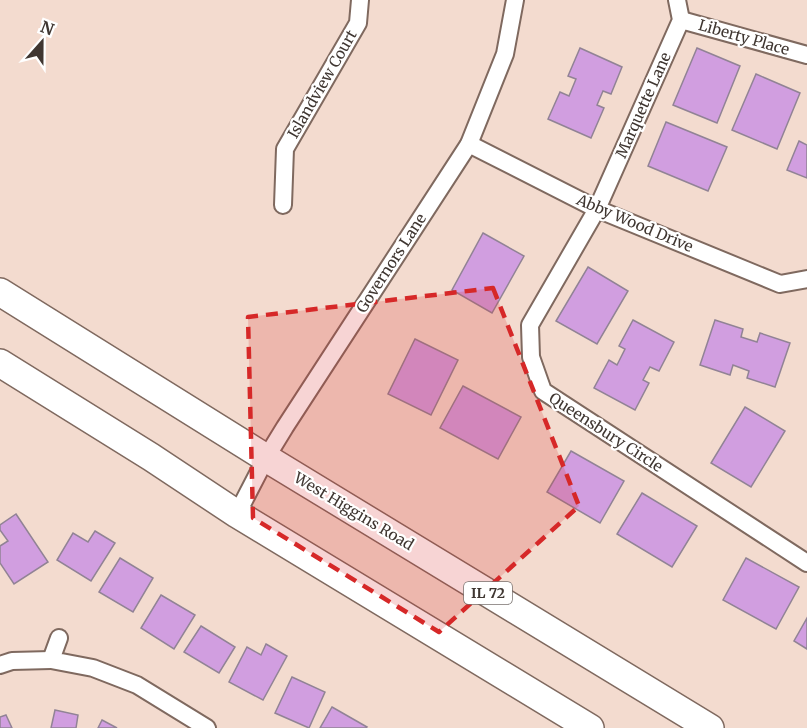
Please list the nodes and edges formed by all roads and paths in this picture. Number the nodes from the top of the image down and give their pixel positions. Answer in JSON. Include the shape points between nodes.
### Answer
{"nodes":[{"id":1,"x":360,"y":0,"type":"edge"},
{"id":2,"x":515,"y":0,"type":"edge"},
{"id":3,"x":677,"y":0,"type":"edge"},
{"id":4,"x":681,"y":20,"type":"junction"},
{"id":5,"x":807,"y":55,"type":"edge"},
{"id":6,"x":468,"y":144,"type":"junction"},
{"id":7,"x":283,"y":204,"type":"dead end"},
{"id":8,"x":597,"y":209,"type":"junction"},
{"id":9,"x":807,"y":279,"type":"edge"},
{"id":10,"x":0,"y":292,"type":"edge"},
{"id":11,"x":0,"y":363,"type":"edge"},
{"id":12,"x":266,"y":458,"type":"junction"},
{"id":13,"x":237,"y":513,"type":"junction"},
{"id":14,"x":807,"y":563,"type":"edge"},
{"id":15,"x":59,"y":638,"type":"dead end"},
{"id":16,"x":51,"y":660,"type":"junction"},
{"id":17,"x":0,"y":664,"type":"edge"},
{"id":18,"x":207,"y":728,"type":"edge"},
{"id":19,"x":590,"y":728,"type":"edge"},
{"id":20,"x":711,"y":728,"type":"edge"}],
"edges":[{"from":1,"to":7,"type":"street","name":"Islandview Court","via":[[358,23],[285,149]]},
{"from":2,"to":6,"type":"street","name":"Governors Lane","via":[[505,54]]},
{"from":3,"to":4,"type":"street"},
{"from":4,"to":5,"type":"street","name":"Liberty Place"},
{"from":4,"to":8,"type":"street","name":"Marquette Lane"},
{"from":6,"to":8,"type":"street","name":"Abby Wood Drive"},
{"from":6,"to":12,"type":"street","name":"Governors Lane"},
{"from":8,"to":9,"type":"street","name":"Abby Wood Drive","via":[[780,284]]},
{"from":8,"to":14,"type":"street","name":"Queensbury Circle","via":[[530,325],[531,357],[543,391]]},
{"from":10,"to":12,"type":"main road","name":"West Higgins Road","number":"IL 72"},
{"from":11,"to":13,"type":"main road"},
{"from":12,"to":13,"type":"street","name":"Governors Lane"},
{"from":12,"to":20,"type":"main road","name":"West Higgins Road","number":"IL 72"},
{"from":13,"to":19,"type":"main road"},
{"from":15,"to":16,"type":"street"},
{"from":16,"to":17,"type":"street"},
{"from":16,"to":18,"type":"street","via":[[93,668],[137,685]]}]}
